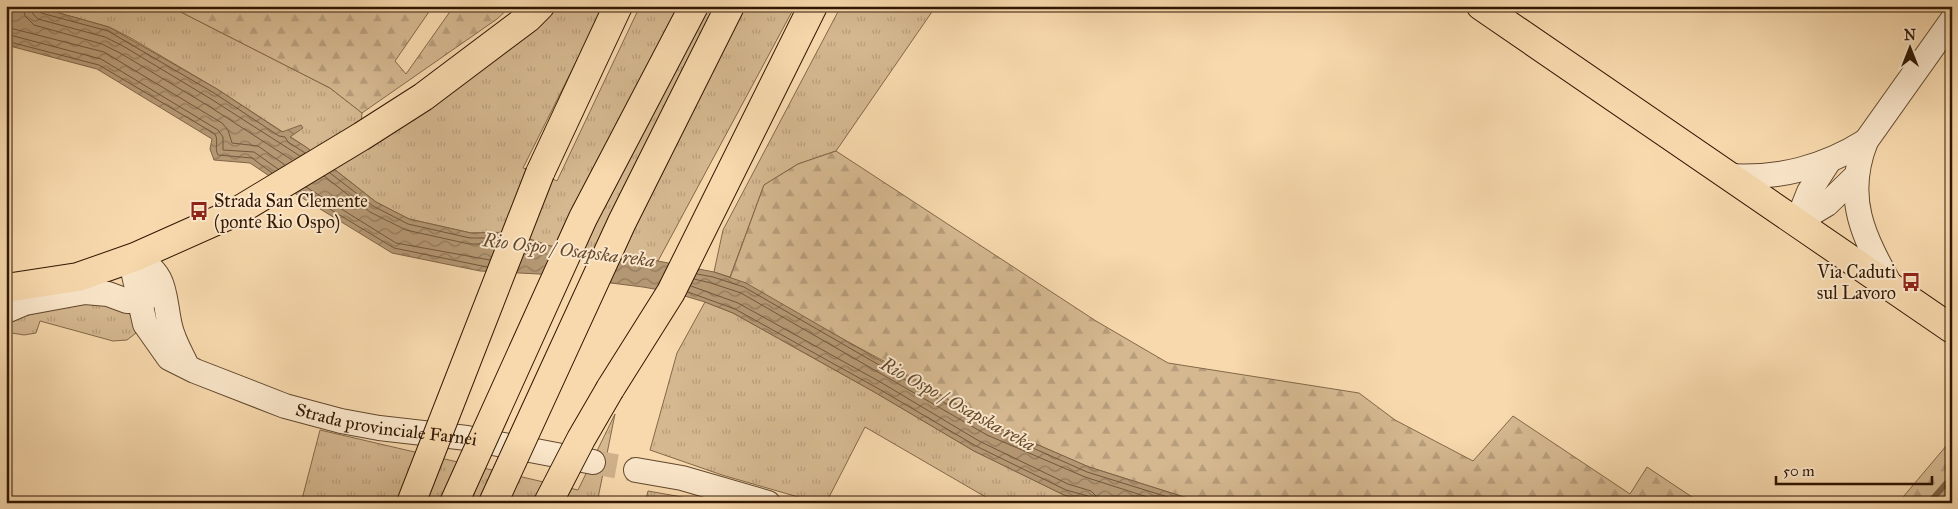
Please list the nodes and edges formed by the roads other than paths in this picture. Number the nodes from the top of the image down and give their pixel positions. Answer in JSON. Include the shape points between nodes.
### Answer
{"nodes":[{"id":1,"x":540,"y":6,"type":"edge"},
{"id":2,"x":618,"y":6,"type":"edge"},
{"id":3,"x":694,"y":6,"type":"edge"},
{"id":4,"x":730,"y":6,"type":"edge"},
{"id":5,"x":813,"y":6,"type":"edge"},
{"id":6,"x":1489,"y":8,"type":"edge"},
{"id":7,"x":1952,"y":20,"type":"edge"},
{"id":8,"x":1866,"y":141,"type":"junction"},
{"id":9,"x":1829,"y":161,"type":"junction"},
{"id":10,"x":1728,"y":176,"type":"junction"},
{"id":11,"x":1855,"y":177,"type":"junction"},
{"id":12,"x":1796,"y":222,"type":"junction"},
{"id":13,"x":135,"y":257,"type":"junction"},
{"id":14,"x":6,"y":288,"type":"edge"},
{"id":15,"x":1892,"y":288,"type":"junction"},
{"id":16,"x":164,"y":290,"type":"junction"},
{"id":17,"x":139,"y":301,"type":"junction"},
{"id":18,"x":6,"y":311,"type":"edge"},
{"id":19,"x":1950,"y":329,"type":"edge"},
{"id":20,"x":187,"y":366,"type":"junction"},
{"id":21,"x":593,"y":462,"type":"tunnel mouth"},
{"id":22,"x":636,"y":470,"type":"tunnel mouth"},
{"id":23,"x":411,"y":503,"type":"edge"},
{"id":24,"x":454,"y":503,"type":"edge"},
{"id":25,"x":492,"y":503,"type":"edge"},
{"id":26,"x":548,"y":503,"type":"edge"},
{"id":27,"x":768,"y":503,"type":"edge"}],
"edges":[{"from":1,"to":13,"type":"main road","via":[[422,97],[360,137],[236,212]]},
{"from":2,"to":23,"type":"main road","bridge":true,"via":[[540,173]]},
{"from":3,"to":24,"type":"main road","bridge":true,"via":[[583,218]]},
{"from":4,"to":25,"type":"main road","bridge":true,"via":[[622,222]]},
{"from":5,"to":26,"type":"main road","bridge":true,"via":[[671,292],[610,389]]},
{"from":6,"to":10,"type":"main road"},
{"from":7,"to":8,"type":"street"},
{"from":8,"to":9,"type":"street"},
{"from":8,"to":11,"type":"street"},
{"from":9,"to":10,"type":"street","via":[[1781,175]]},
{"from":9,"to":12,"type":"street","via":[[1809,192]]},
{"from":10,"to":12,"type":"main road"},
{"from":11,"to":12,"type":"street","via":[[1827,204]]},
{"from":11,"to":15,"type":"street","via":[[1863,228]]},
{"from":12,"to":15,"type":"main road"},
{"from":13,"to":14,"type":"main road","via":[[78,277]]},
{"from":13,"to":16,"type":"street","via":[[160,278]]},
{"from":13,"to":17,"type":"street","name":"Strada provinciale Farnei","via":[[134,275]]},
{"from":15,"to":19,"type":"main road"},
{"from":16,"to":17,"type":"street"},
{"from":16,"to":20,"type":"street","via":[[170,326]]},
{"from":17,"to":18,"type":"street","via":[[85,292]]},
{"from":17,"to":20,"type":"street","name":"Strada provinciale Farnei","via":[[154,338],[169,358]]},
{"from":20,"to":21,"type":"street","name":"Strada provinciale Farnei","via":[[277,403],[341,421],[468,438]]},
{"from":22,"to":27,"type":"street","via":[[682,478]]}]}
